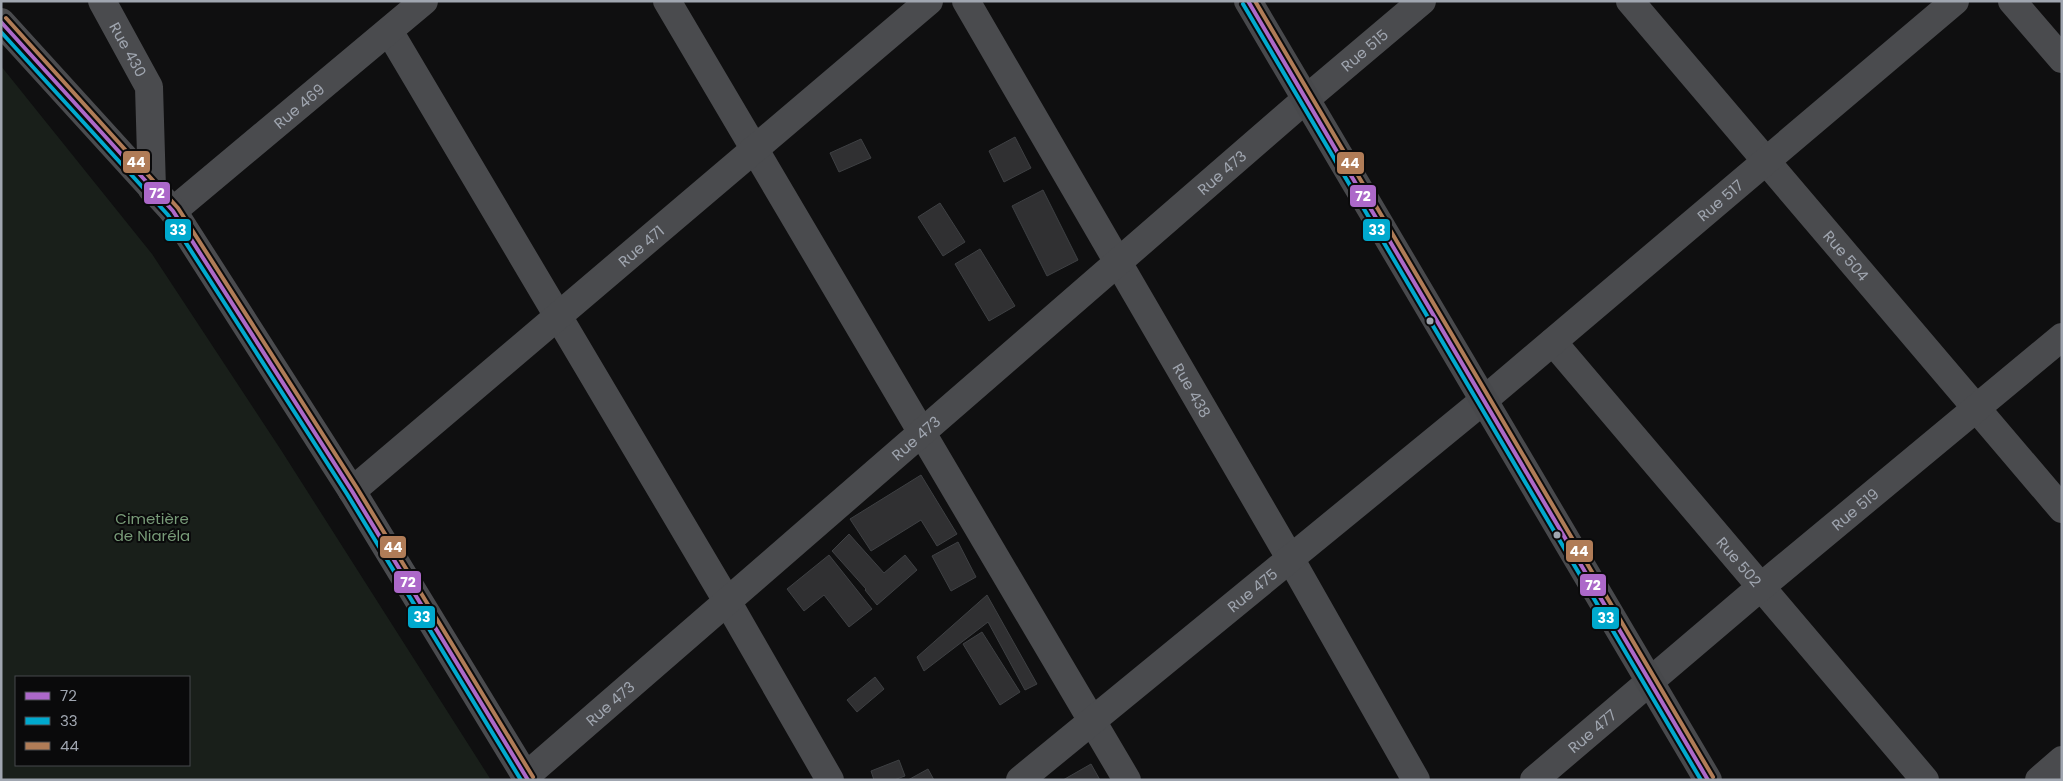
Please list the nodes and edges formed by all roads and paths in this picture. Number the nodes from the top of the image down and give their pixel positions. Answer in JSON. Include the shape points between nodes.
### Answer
{"nodes":[{"id":1,"x":102,"y":1,"type":"edge"},
{"id":2,"x":424,"y":1,"type":"edge"},
{"id":3,"x":667,"y":1,"type":"edge"},
{"id":4,"x":929,"y":1,"type":"edge"},
{"id":5,"x":966,"y":1,"type":"edge"},
{"id":6,"x":1248,"y":1,"type":"edge"},
{"id":7,"x":1422,"y":1,"type":"edge"},
{"id":8,"x":1630,"y":1,"type":"edge"},
{"id":9,"x":1955,"y":1,"type":"edge"},
{"id":10,"x":2012,"y":1,"type":"edge"},
{"id":11,"x":1,"y":22,"type":"edge"},
{"id":12,"x":389,"y":32,"type":"junction"},
{"id":13,"x":2062,"y":59,"type":"edge"},
{"id":14,"x":1306,"y":99,"type":"junction"},
{"id":15,"x":754,"y":150,"type":"junction"},
{"id":16,"x":1766,"y":161,"type":"junction"},
{"id":17,"x":152,"y":189,"type":"junction"},
{"id":18,"x":173,"y":211,"type":"junction"},
{"id":19,"x":1117,"y":262,"type":"junction"},
{"id":20,"x":558,"y":316,"type":"junction"},
{"id":21,"x":2062,"y":337,"type":"edge"},
{"id":22,"x":1553,"y":342,"type":"junction"},
{"id":23,"x":1484,"y":400,"type":"junction"},
{"id":24,"x":1976,"y":408,"type":"junction"},
{"id":25,"x":922,"y":432,"type":"junction"},
{"id":26,"x":352,"y":491,"type":"junction"},
{"id":27,"x":2062,"y":509,"type":"edge"},
{"id":28,"x":1290,"y":558,"type":"junction"},
{"id":29,"x":1762,"y":586,"type":"junction"},
{"id":30,"x":727,"y":601,"type":"junction"},
{"id":31,"x":1650,"y":682,"type":"junction"},
{"id":32,"x":1092,"y":720,"type":"junction"},
{"id":33,"x":2062,"y":760,"type":"edge"},
{"id":34,"x":527,"y":778,"type":"edge"},
{"id":35,"x":830,"y":780,"type":"edge"},
{"id":36,"x":1020,"y":780,"type":"edge"},
{"id":37,"x":1127,"y":780,"type":"edge"},
{"id":38,"x":1416,"y":780,"type":"edge"},
{"id":39,"x":1534,"y":780,"type":"edge"},
{"id":40,"x":1708,"y":780,"type":"edge"},
{"id":41,"x":1925,"y":780,"type":"edge"},
{"id":42,"x":2039,"y":780,"type":"edge"}],
"edges":[{"from":1,"to":17,"type":"street","name":"Rue 430","via":[[149,87]]},
{"from":2,"to":12,"type":"street","name":"Rue 469"},
{"from":3,"to":15,"type":"street"},
{"from":4,"to":15,"type":"street","name":"Rue 471"},
{"from":5,"to":19,"type":"street","name":"Rue 438"},
{"from":6,"to":14,"type":"main road"},
{"from":7,"to":14,"type":"street","name":"Rue 515"},
{"from":8,"to":16,"type":"street","name":"Rue 504"},
{"from":9,"to":16,"type":"street","name":"Rue 517"},
{"from":10,"to":13,"type":"street"},
{"from":11,"to":17,"type":"street"},
{"from":12,"to":18,"type":"street","name":"Rue 469"},
{"from":12,"to":20,"type":"street"},
{"from":14,"to":19,"type":"street","name":"Rue 473"},
{"from":14,"to":23,"type":"main road"},
{"from":15,"to":20,"type":"street","name":"Rue 471"},
{"from":15,"to":25,"type":"street"},
{"from":16,"to":22,"type":"street","name":"Rue 517"},
{"from":16,"to":24,"type":"street","name":"Rue 504"},
{"from":17,"to":18,"type":"street"},
{"from":18,"to":26,"type":"street"},
{"from":19,"to":25,"type":"street","name":"Rue 473"},
{"from":19,"to":28,"type":"street","name":"Rue 438"},
{"from":20,"to":26,"type":"street","name":"Rue 471"},
{"from":20,"to":30,"type":"street"},
{"from":21,"to":24,"type":"street","name":"Rue 519"},
{"from":22,"to":23,"type":"street","name":"Rue 517"},
{"from":22,"to":29,"type":"street","name":"Rue 502"},
{"from":23,"to":28,"type":"street","name":"Rue 475"},
{"from":23,"to":31,"type":"main road"},
{"from":24,"to":27,"type":"street","name":"Rue 504"},
{"from":24,"to":29,"type":"street","name":"Rue 519"},
{"from":25,"to":30,"type":"street","name":"Rue 473"},
{"from":25,"to":32,"type":"street"},
{"from":26,"to":34,"type":"street"},
{"from":28,"to":32,"type":"street","name":"Rue 475"},
{"from":28,"to":38,"type":"street","name":"Rue 438"},
{"from":29,"to":31,"type":"street","name":"Rue 519"},
{"from":29,"to":41,"type":"street","name":"Rue 502"},
{"from":30,"to":34,"type":"street","name":"Rue 473"},
{"from":30,"to":35,"type":"street"},
{"from":31,"to":39,"type":"street","name":"Rue 477"},
{"from":31,"to":40,"type":"main road"},
{"from":32,"to":36,"type":"street","name":"Rue 475"},
{"from":32,"to":37,"type":"street"},
{"from":33,"to":42,"type":"street"}]}
